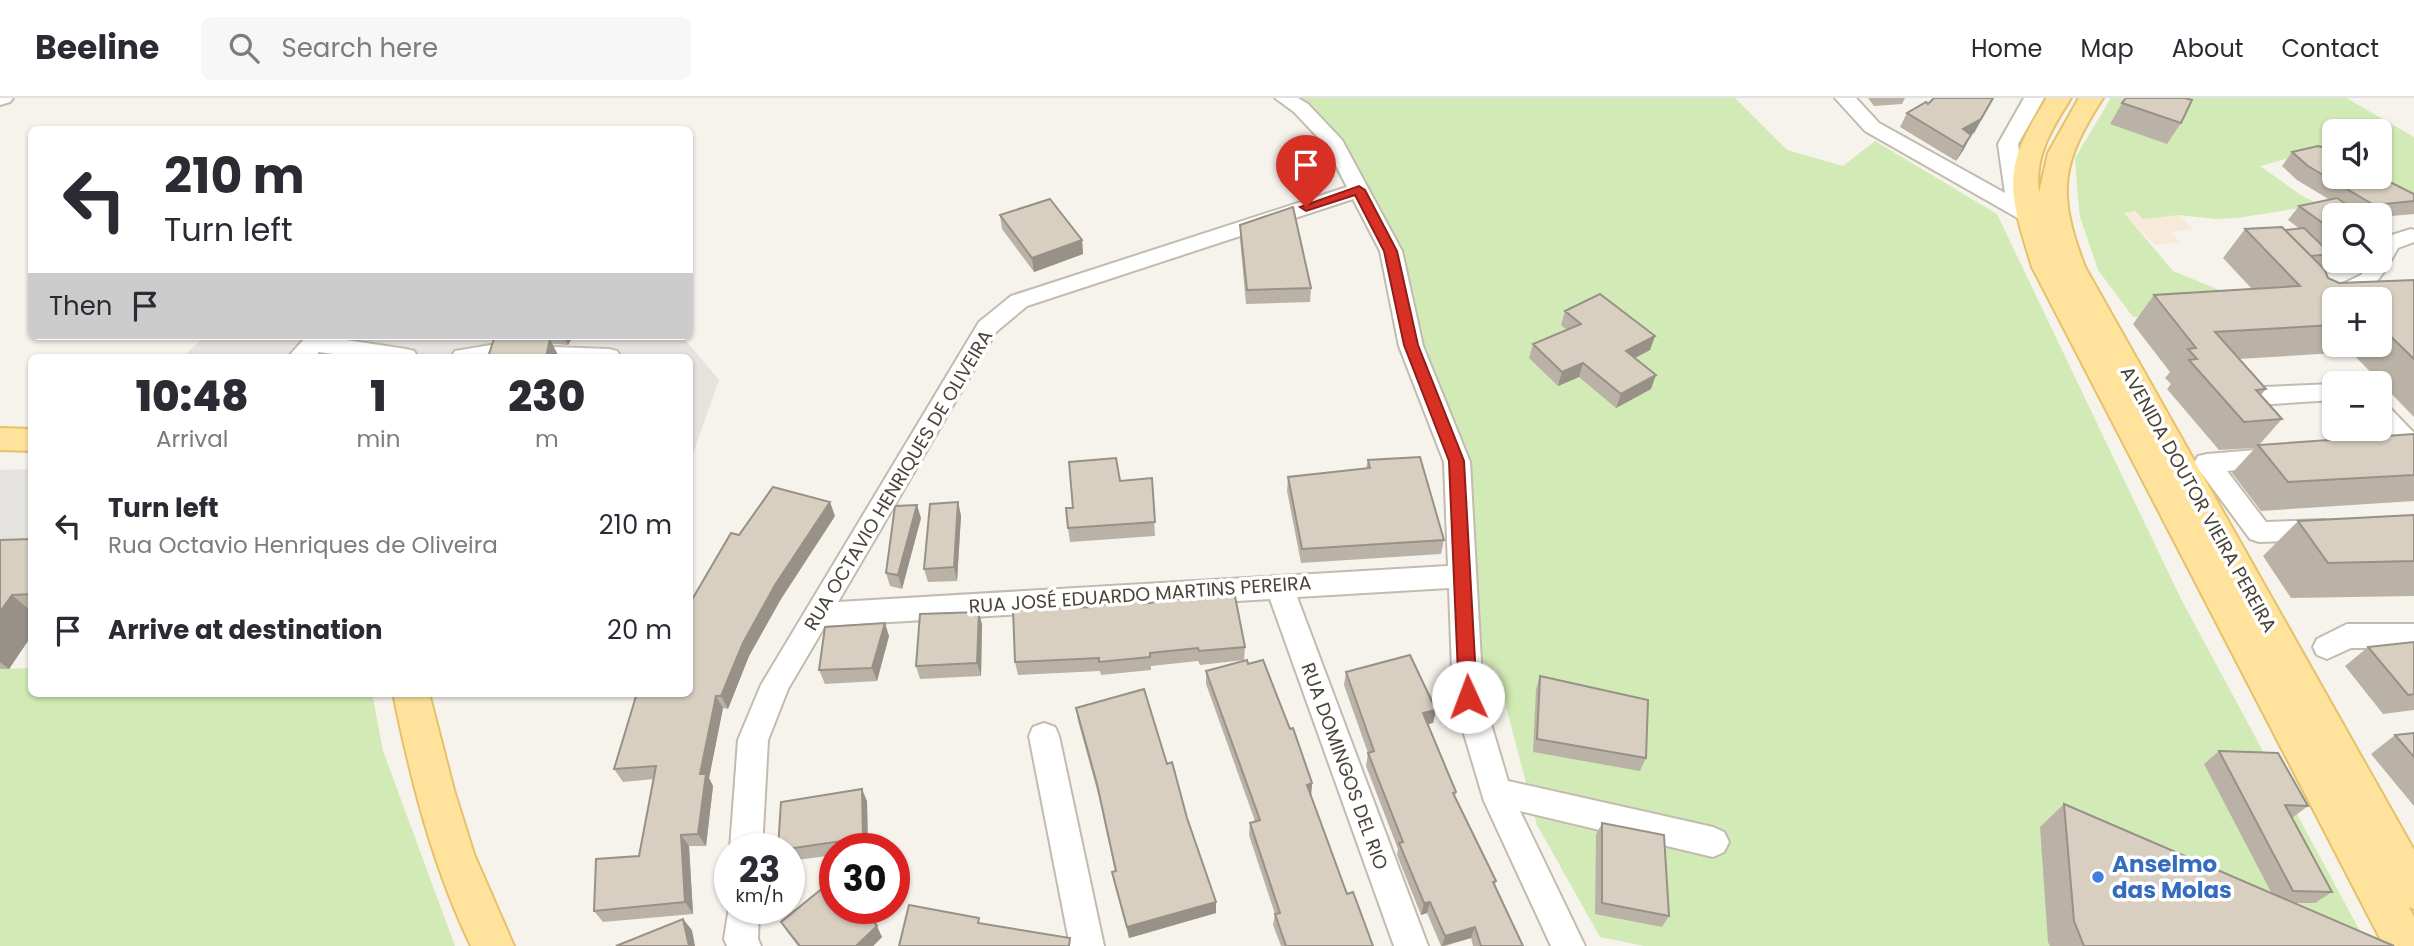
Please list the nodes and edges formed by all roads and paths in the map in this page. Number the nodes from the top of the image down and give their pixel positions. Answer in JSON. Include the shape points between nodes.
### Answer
{"nodes":[{"id":1,"x":1285,"y":98,"type":"edge"},
{"id":2,"x":1845,"y":98,"type":"edge"},
{"id":3,"x":2034,"y":98,"type":"edge"},
{"id":4,"x":2059,"y":98,"type":"edge"},
{"id":5,"x":2091,"y":98,"type":"edge"},
{"id":6,"x":2008,"y":144,"type":"junction"},
{"id":7,"x":1957,"y":177,"type":"junction"},
{"id":8,"x":1359,"y":190,"type":"junction"},
{"id":9,"x":2030,"y":216,"type":"junction"},
{"id":10,"x":2411,"y":236,"type":"dead end"},
{"id":11,"x":2392,"y":242,"type":"edge"},
{"id":12,"x":2368,"y":273,"type":"edge"},
{"id":13,"x":2314,"y":301,"type":"edge"},
{"id":14,"x":303,"y":354,"type":"edge"},
{"id":15,"x":385,"y":354,"type":"edge"},
{"id":16,"x":484,"y":354,"type":"edge"},
{"id":17,"x":520,"y":354,"type":"edge"},
{"id":18,"x":2322,"y":392,"type":"edge"},
{"id":19,"x":2258,"y":417,"type":"edge"},
{"id":20,"x":2392,"y":425,"type":"edge"},
{"id":21,"x":0,"y":439,"type":"edge"},
{"id":22,"x":28,"y":440,"type":"edge"},
{"id":23,"x":2413,"y":448,"type":"edge"},
{"id":24,"x":2289,"y":449,"type":"edge"},
{"id":25,"x":2376,"y":450,"type":"edge"},
{"id":26,"x":2339,"y":530,"type":"edge"},
{"id":27,"x":1463,"y":576,"type":"junction"},
{"id":28,"x":1279,"y":585,"type":"junction"},
{"id":29,"x":817,"y":615,"type":"junction"},
{"id":30,"x":2414,"y":636,"type":"edge"},
{"id":31,"x":2327,"y":647,"type":"dead end"},
{"id":32,"x":412,"y":697,"type":"edge"},
{"id":33,"x":1044,"y":736,"type":"dead end"},
{"id":34,"x":1497,"y":792,"type":"junction"},
{"id":35,"x":747,"y":833,"type":"edge"},
{"id":36,"x":1713,"y":842,"type":"dead end"},
{"id":37,"x":2414,"y":890,"type":"edge"},
{"id":38,"x":742,"y":924,"type":"edge"},
{"id":39,"x":493,"y":946,"type":"edge"},
{"id":40,"x":744,"y":946,"type":"edge"},
{"id":41,"x":1087,"y":946,"type":"edge"},
{"id":42,"x":1411,"y":946,"type":"edge"},
{"id":43,"x":1568,"y":946,"type":"edge"},
{"id":44,"x":2407,"y":946,"type":"edge"}],
"edges":[{"from":1,"to":8,"type":"street","via":[[1335,144]]},
{"from":2,"to":7,"type":"street","via":[[1872,127]]},
{"from":3,"to":6,"type":"street"},
{"from":4,"to":9,"type":"main road","name":"AVENIDA DOUTOR VIEIRA PEREIRA","via":[[2027,161]]},
{"from":5,"to":37,"type":"main road","name":"AVENIDA DOUTOR VIEIRA PEREIRA","via":[[2068,132],[2054,168],[2053,215],[2071,267]]},
{"from":6,"to":7,"type":"street","via":[[1996,166],[1979,177]]},
{"from":6,"to":9,"type":"street","name":"AVENIDA DOUTOR VIEIRA PEREIRA","via":[[2015,194]]},
{"from":7,"to":9,"type":"street"},
{"from":8,"to":27,"type":"street","via":[[1391,251],[1411,345],[1457,461]]},
{"from":8,"to":29,"type":"street","name":"RUA OCTAVIO HENRIQUES DE OLIVEIRA","via":[[1019,301],[987,327]]},
{"from":9,"to":44,"type":"main road","name":"AVENIDA DOUTOR VIEIRA PEREIRA","via":[[2046,267]]},
{"from":10,"to":11,"type":"street"},
{"from":12,"to":13,"type":"street","via":[[2341,295]]},
{"from":14,"to":15,"type":"street","via":[[314,344]]},
{"from":16,"to":17,"type":"street"},
{"from":18,"to":19,"type":"street","via":[[2241,397]]},
{"from":20,"to":23,"type":"street"},
{"from":21,"to":22,"type":"main road"},
{"from":23,"to":25,"type":"street"},
{"from":24,"to":26,"type":"street","via":[[2207,463],[2259,533]]},
{"from":27,"to":28,"type":"street","name":"RUA JOSÉ EDUARDO MARTINS PEREIRA"},
{"from":27,"to":34,"type":"street","via":[[1468,697]]},
{"from":28,"to":29,"type":"street","name":"RUA JOSÉ EDUARDO MARTINS PEREIRA"},
{"from":28,"to":42,"type":"street","name":"RUA DOMINGOS DEL RIO"},
{"from":29,"to":35,"type":"street","name":"RUA OCTAVIO HENRIQUES DE OLIVEIRA","via":[[775,685],[753,740]]},
{"from":30,"to":31,"type":"street","via":[[2347,636]]},
{"from":32,"to":39,"type":"main road","via":[[446,832]]},
{"from":33,"to":41,"type":"street"},
{"from":34,"to":36,"type":"street"},
{"from":34,"to":43,"type":"street"},
{"from":38,"to":40,"type":"street"}]}
